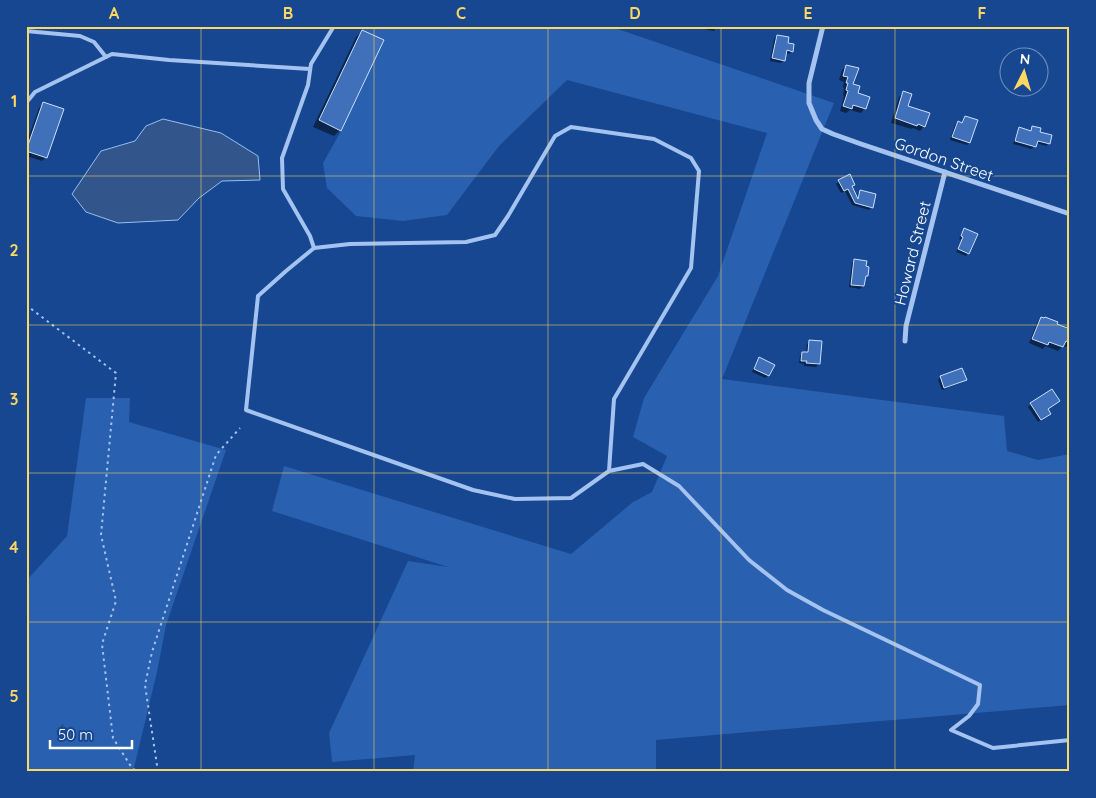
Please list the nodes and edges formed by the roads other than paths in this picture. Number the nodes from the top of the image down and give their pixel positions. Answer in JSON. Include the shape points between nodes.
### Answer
{"nodes":[{"id":1,"x":334,"y":26,"type":"edge"},
{"id":2,"x":823,"y":26,"type":"edge"},
{"id":3,"x":26,"y":30,"type":"edge"},
{"id":4,"x":106,"y":56,"type":"junction"},
{"id":5,"x":310,"y":70,"type":"junction"},
{"id":6,"x":26,"y":103,"type":"edge"},
{"id":7,"x":945,"y":172,"type":"junction"},
{"id":8,"x":1070,"y":214,"type":"edge"},
{"id":9,"x":314,"y":248,"type":"junction"},
{"id":10,"x":906,"y":341,"type":"dead end"},
{"id":11,"x":609,"y":472,"type":"junction"},
{"id":12,"x":1070,"y":740,"type":"edge"}],
"edges":[{"from":1,"to":5,"type":"lane"},
{"from":2,"to":7,"type":"street","name":"Gordon Street","via":[[809,83],[809,103],[822,129]]},
{"from":3,"to":4,"type":"lane","via":[[80,36],[94,42]]},
{"from":4,"to":5,"type":"lane"},
{"from":4,"to":6,"type":"lane","via":[[35,92]]},
{"from":5,"to":9,"type":"lane","via":[[308,85],[282,158],[283,190]]},
{"from":7,"to":8,"type":"street","name":"Gordon Street"},
{"from":7,"to":10,"type":"street","name":"Howard Street","via":[[906,326]]},
{"from":9,"to":11,"type":"lane","via":[[258,296],[246,410],[473,490],[515,499],[571,498]]},
{"from":9,"to":11,"type":"lane","via":[[350,244],[466,242],[495,235],[555,136],[571,127],[654,139],[691,158],[700,171],[691,268],[614,399]]},
{"from":11,"to":12,"type":"lane","via":[[643,464],[679,486],[749,560],[787,590],[980,685],[978,704],[951,730],[993,748]]}]}
